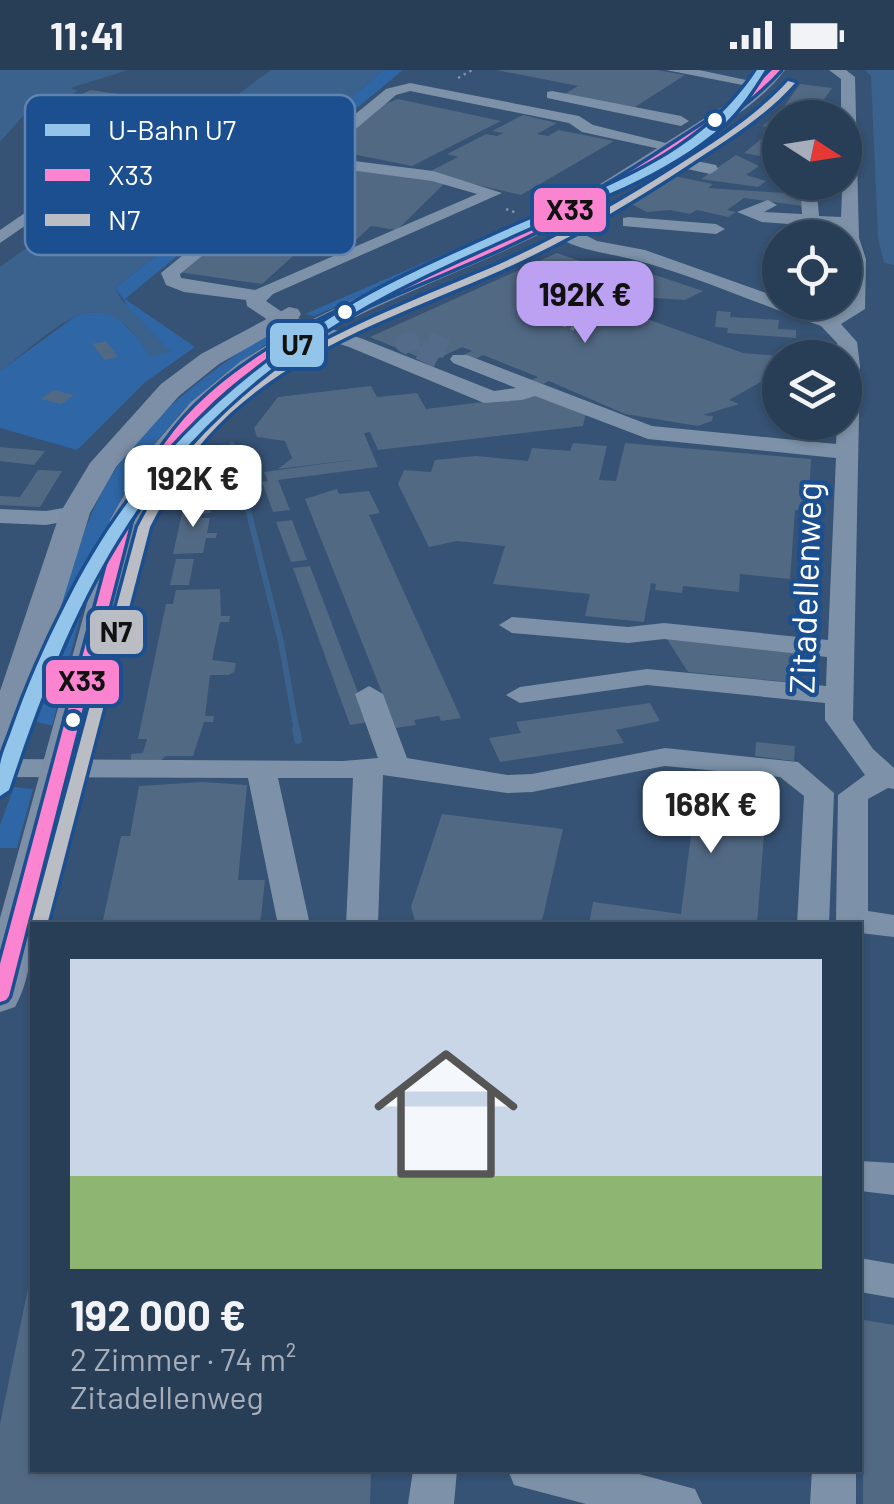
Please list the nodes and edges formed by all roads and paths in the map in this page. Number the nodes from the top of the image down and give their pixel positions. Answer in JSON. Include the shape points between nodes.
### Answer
{"nodes":[{"id":1,"x":673,"y":70,"type":"edge"},
{"id":2,"x":836,"y":70,"type":"edge"},
{"id":3,"x":418,"y":71,"type":"edge"},
{"id":4,"x":465,"y":74,"type":"edge"},
{"id":5,"x":743,"y":76,"type":"edge"},
{"id":6,"x":769,"y":78,"type":"edge"},
{"id":7,"x":526,"y":88,"type":"dead end"},
{"id":8,"x":681,"y":120,"type":"junction"},
{"id":9,"x":355,"y":122,"type":"edge"},
{"id":10,"x":659,"y":149,"type":"junction"},
{"id":11,"x":355,"y":166,"type":"edge"},
{"id":12,"x":710,"y":169,"type":"dead end"},
{"id":13,"x":809,"y":200,"type":"edge"},
{"id":14,"x":768,"y":205,"type":"dead end"},
{"id":15,"x":520,"y":214,"type":"junction"},
{"id":16,"x":811,"y":220,"type":"joint"},
{"id":17,"x":850,"y":220,"type":"edge"},
{"id":18,"x":25,"y":221,"type":"edge"},
{"id":19,"x":549,"y":222,"type":"junction"},
{"id":20,"x":629,"y":222,"type":"dead end"},
{"id":21,"x":716,"y":229,"type":"dead end"},
{"id":22,"x":0,"y":238,"type":"edge"},
{"id":23,"x":355,"y":252,"type":"edge"},
{"id":24,"x":192,"y":255,"type":"edge"},
{"id":25,"x":348,"y":255,"type":"edge"},
{"id":26,"x":269,"y":307,"type":"junction"},
{"id":27,"x":832,"y":320,"type":"edge"},
{"id":28,"x":554,"y":321,"type":"dead end"},
{"id":29,"x":828,"y":322,"type":"junction"},
{"id":30,"x":307,"y":329,"type":"junction"},
{"id":31,"x":585,"y":333,"type":"dead end"},
{"id":32,"x":450,"y":356,"type":"tunnel mouth"},
{"id":33,"x":534,"y":388,"type":"junction"},
{"id":34,"x":848,"y":452,"type":"junction"},
{"id":35,"x":75,"y":514,"type":"junction"},
{"id":36,"x":0,"y":516,"type":"edge"},
{"id":37,"x":512,"y":624,"type":"dead end"},
{"id":38,"x":842,"y":650,"type":"junction"},
{"id":39,"x":369,"y":694,"type":"dead end"},
{"id":40,"x":520,"y":695,"type":"dead end"},
{"id":41,"x":840,"y":696,"type":"junction"},
{"id":42,"x":0,"y":745,"type":"edge"},
{"id":43,"x":60,"y":767,"type":"junction"},
{"id":44,"x":381,"y":767,"type":"junction"},
{"id":45,"x":0,"y":768,"type":"edge"},
{"id":46,"x":261,"y":769,"type":"junction"},
{"id":47,"x":889,"y":779,"type":"edge"},
{"id":48,"x":293,"y":922,"type":"edge"},
{"id":49,"x":362,"y":922,"type":"edge"},
{"id":50,"x":813,"y":922,"type":"edge"},
{"id":51,"x":894,"y":926,"type":"edge"},
{"id":52,"x":0,"y":996,"type":"edge"},
{"id":53,"x":862,"y":1176,"type":"edge"},
{"id":54,"x":894,"y":1179,"type":"edge"},
{"id":55,"x":862,"y":1276,"type":"edge"},
{"id":56,"x":894,"y":1281,"type":"edge"},
{"id":57,"x":434,"y":1472,"type":"edge"},
{"id":58,"x":539,"y":1472,"type":"edge"},
{"id":59,"x":834,"y":1472,"type":"edge"},
{"id":60,"x":431,"y":1504,"type":"edge"},
{"id":61,"x":679,"y":1504,"type":"edge"},
{"id":62,"x":833,"y":1504,"type":"edge"}],
"edges":[{"from":1,"to":5,"type":"street"},
{"from":2,"to":17,"type":"street","via":[[848,77]]},
{"from":3,"to":4,"type":"street"},
{"from":5,"to":6,"type":"street"},
{"from":5,"to":8,"type":"main road"},
{"from":6,"to":10,"type":"main road"},
{"from":7,"to":8,"type":"street"},
{"from":8,"to":10,"type":"main road"},
{"from":9,"to":10,"type":"street","via":[[392,92],[410,87],[574,119]]},
{"from":10,"to":12,"type":"street"},
{"from":10,"to":15,"type":"main road"},
{"from":10,"to":19,"type":"main road"},
{"from":11,"to":23,"type":"street","via":[[433,176],[493,193]]},
{"from":13,"to":16,"type":"street"},
{"from":14,"to":16,"type":"street","via":[[746,212]]},
{"from":15,"to":19,"type":"street"},
{"from":15,"to":26,"type":"main road"},
{"from":18,"to":22,"type":"street"},
{"from":19,"to":29,"type":"street"},
{"from":19,"to":30,"type":"main road"},
{"from":20,"to":21,"type":"street"},
{"from":24,"to":26,"type":"street","via":[[170,273],[173,281]]},
{"from":25,"to":26,"type":"street","via":[[266,290]]},
{"from":26,"to":30,"type":"street"},
{"from":26,"to":35,"type":"main road","via":[[170,390],[104,463]]},
{"from":27,"to":29,"type":"street"},
{"from":28,"to":31,"type":"path"},
{"from":29,"to":34,"type":"street","name":"Zitadellenweg","via":[[846,342],[850,366]]},
{"from":30,"to":33,"type":"street","via":[[492,398]]},
{"from":30,"to":43,"type":"main road","via":[[212,396],[136,494]]},
{"from":32,"to":33,"type":"street"},
{"from":33,"to":34,"type":"street","via":[[648,432]]},
{"from":34,"to":38,"type":"street","name":"Zitadellenweg"},
{"from":35,"to":36,"type":"street"},
{"from":35,"to":42,"type":"main road"},
{"from":37,"to":38,"type":"street"},
{"from":38,"to":41,"type":"street","name":"Zitadellenweg"},
{"from":39,"to":44,"type":"street"},
{"from":40,"to":41,"type":"street","via":[[647,678]]},
{"from":41,"to":47,"type":"street","name":"Zitadellenweg","via":[[839,720]]},
{"from":43,"to":45,"type":"street"},
{"from":43,"to":46,"type":"street"},
{"from":43,"to":52,"type":"main road"},
{"from":44,"to":46,"type":"street"},
{"from":44,"to":49,"type":"street"},
{"from":44,"to":50,"type":"street","via":[[507,784],[665,757],[788,769],[819,794]]},
{"from":46,"to":48,"type":"street"},
{"from":47,"to":51,"type":"street","via":[[853,795],[852,920]]},
{"from":53,"to":54,"type":"street"},
{"from":55,"to":56,"type":"street"},
{"from":57,"to":60,"type":"street"},
{"from":58,"to":61,"type":"street"},
{"from":59,"to":62,"type":"street"}]}
